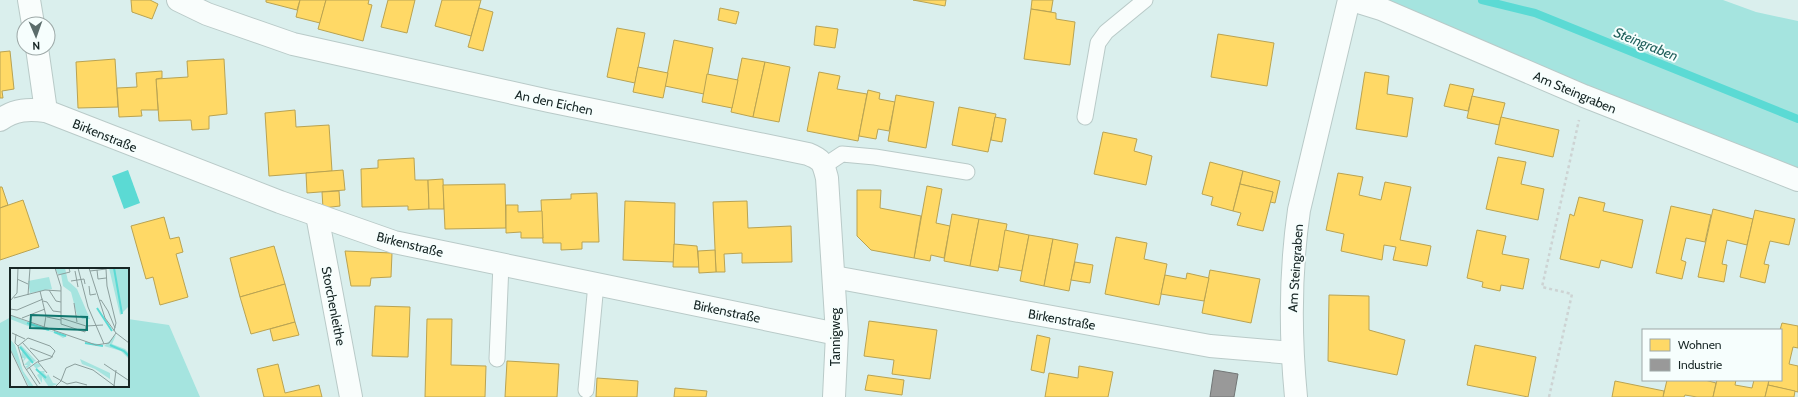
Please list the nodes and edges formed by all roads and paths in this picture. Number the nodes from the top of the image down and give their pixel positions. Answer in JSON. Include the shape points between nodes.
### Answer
{"nodes":[{"id":1,"x":29,"y":0,"type":"edge"},
{"id":2,"x":178,"y":0,"type":"edge"},
{"id":3,"x":1145,"y":0,"type":"edge"},
{"id":4,"x":1349,"y":0,"type":"edge"},
{"id":5,"x":1352,"y":0,"type":"edge"},
{"id":6,"x":32,"y":16,"type":"edge"},
{"id":7,"x":38,"y":56,"type":"edge"},
{"id":8,"x":1584,"y":96,"type":"junction"},
{"id":9,"x":46,"y":111,"type":"junction"},
{"id":10,"x":1085,"y":117,"type":"dead end"},
{"id":11,"x":0,"y":120,"type":"edge"},
{"id":12,"x":824,"y":166,"type":"junction"},
{"id":13,"x":967,"y":172,"type":"dead end"},
{"id":14,"x":1798,"y":180,"type":"edge"},
{"id":15,"x":317,"y":215,"type":"junction"},
{"id":16,"x":501,"y":264,"type":"junction"},
{"id":17,"x":834,"y":277,"type":"junction"},
{"id":18,"x":596,"y":284,"type":"junction"},
{"id":19,"x":837,"y":334,"type":"junction"},
{"id":20,"x":1292,"y":353,"type":"junction"},
{"id":21,"x":496,"y":359,"type":"dead end"},
{"id":22,"x":586,"y":390,"type":"dead end"},
{"id":23,"x":351,"y":397,"type":"edge"},
{"id":24,"x":834,"y":397,"type":"edge"},
{"id":25,"x":1296,"y":397,"type":"edge"},
{"id":26,"x":1549,"y":397,"type":"edge"}],
"edges":[{"from":1,"to":6,"type":"street"},
{"from":2,"to":12,"type":"street","name":"An den Eichen","via":[[207,14],[293,44],[548,101],[808,154],[820,158]]},
{"from":3,"to":10,"type":"lane","via":[[1106,32],[1098,43]]},
{"from":4,"to":20,"type":"street","name":"Am Steingraben","via":[[1299,210],[1294,245]]},
{"from":5,"to":8,"type":"street","name":"Am Steingraben","via":[[1381,9]]},
{"from":7,"to":9,"type":"street"},
{"from":8,"to":14,"type":"street","name":"Am Steingraben"},
{"from":8,"to":26,"type":"path","via":[[1542,287],[1572,294]]},
{"from":9,"to":11,"type":"street","name":"Birkenstraße","via":[[18,111]]},
{"from":9,"to":15,"type":"street","name":"Birkenstraße"},
{"from":12,"to":13,"type":"lane","via":[[842,154]]},
{"from":12,"to":17,"type":"street"},
{"from":15,"to":16,"type":"street","name":"Birkenstraße","via":[[394,242]]},
{"from":15,"to":23,"type":"street","name":"Storchenleithe"},
{"from":16,"to":18,"type":"street","name":"Birkenstraße"},
{"from":16,"to":21,"type":"lane"},
{"from":17,"to":19,"type":"street","name":"Tannigweg"},
{"from":17,"to":20,"type":"street","name":"Birkenstraße","via":[[1210,346]]},
{"from":18,"to":19,"type":"street","name":"Birkenstraße"},
{"from":18,"to":22,"type":"lane"},
{"from":19,"to":24,"type":"street","name":"Tannigweg"},
{"from":20,"to":25,"type":"street","name":"Am Steingraben"}]}
